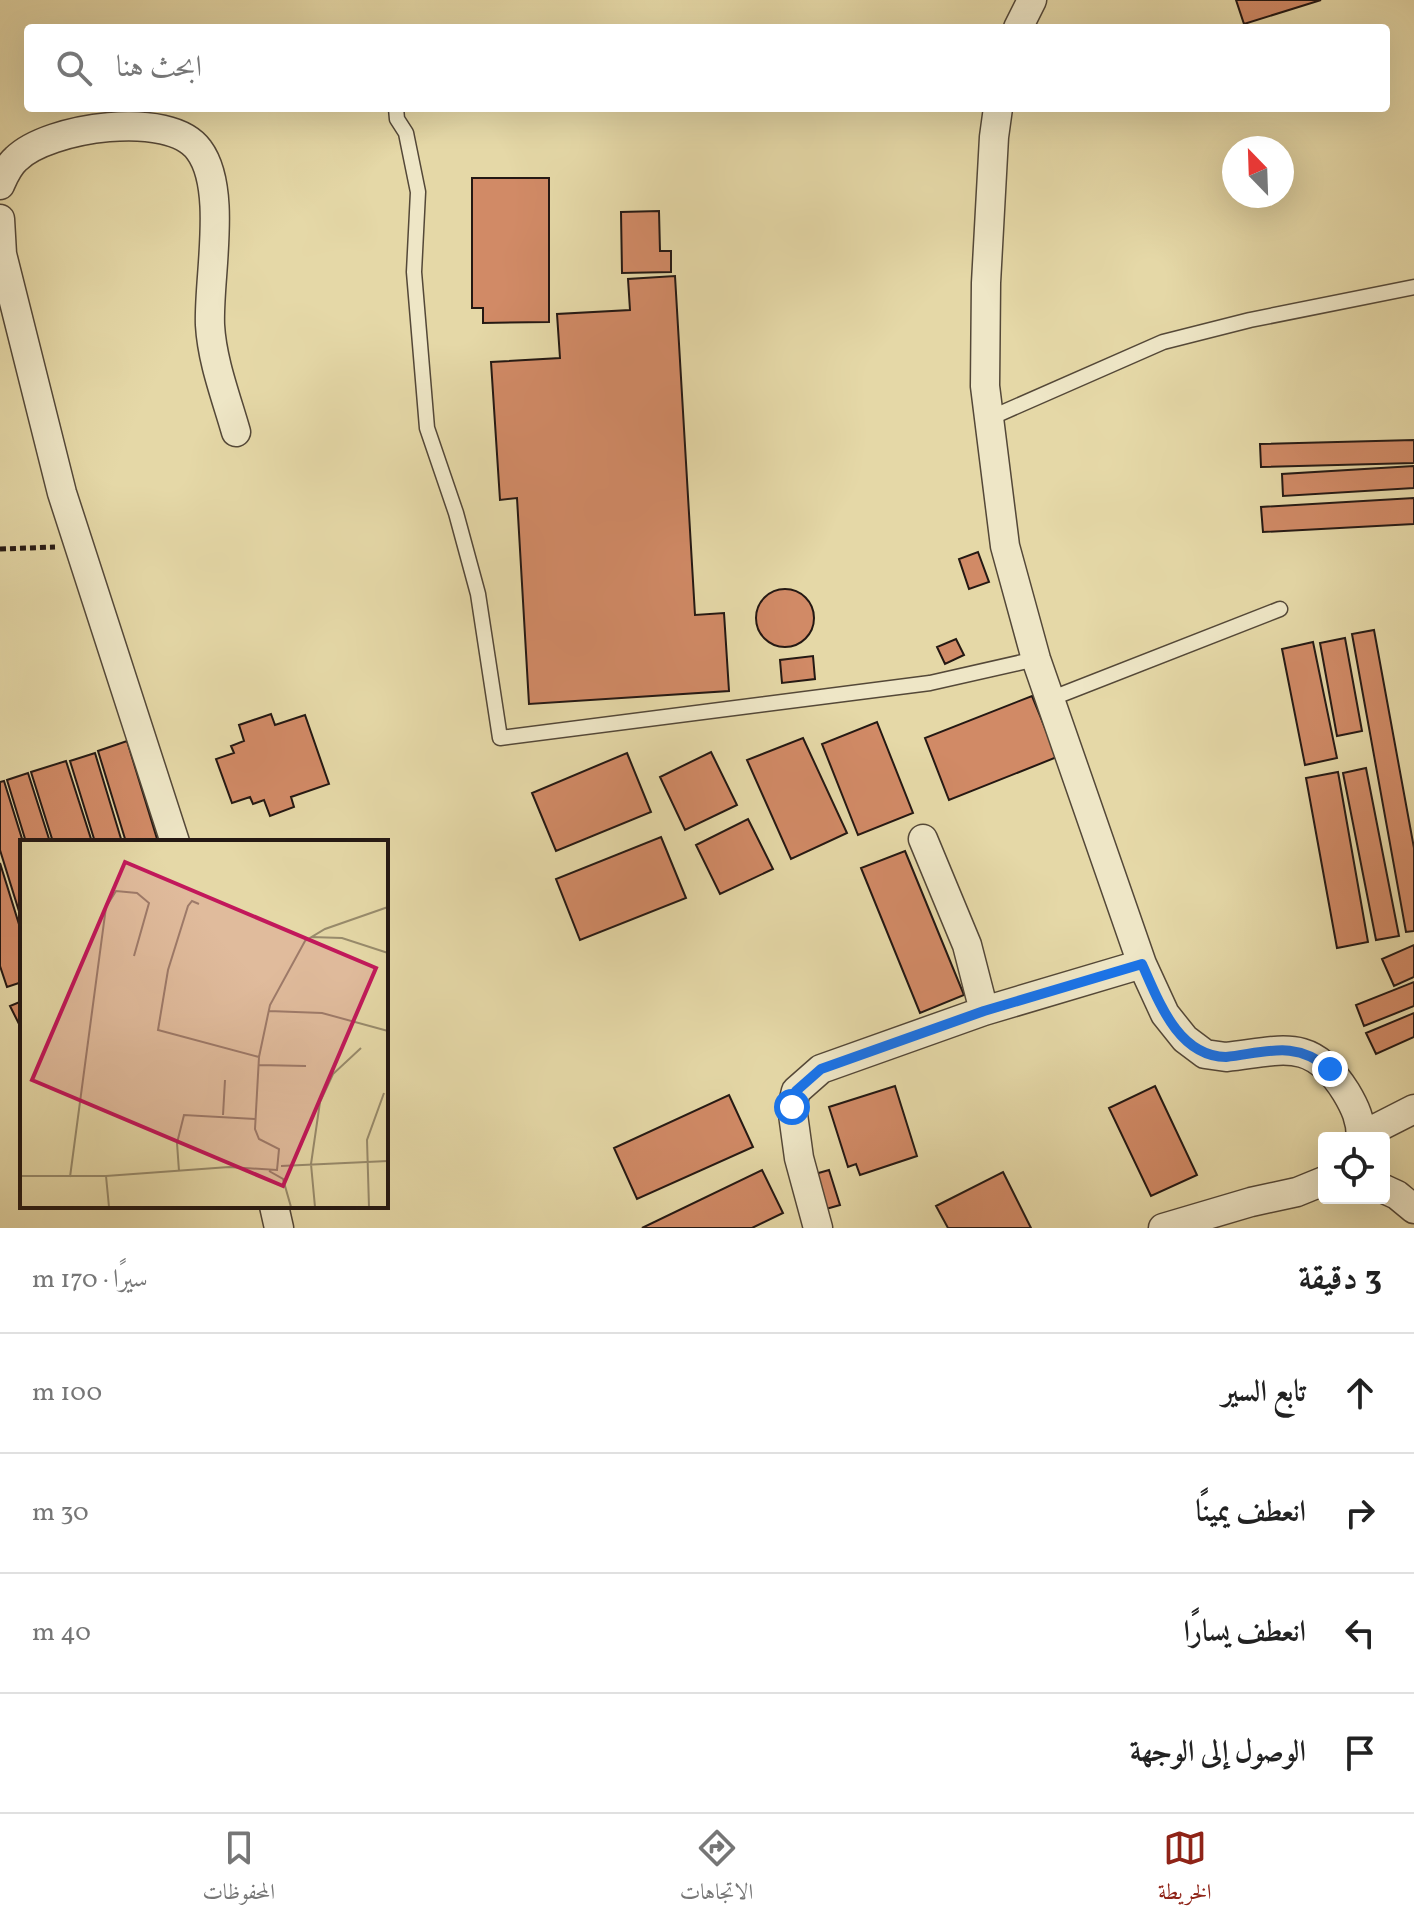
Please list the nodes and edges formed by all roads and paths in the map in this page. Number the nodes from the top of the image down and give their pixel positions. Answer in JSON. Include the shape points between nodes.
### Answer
{"nodes":[{"id":1,"x":1032,"y":0,"type":"edge"},
{"id":2,"x":1020,"y":24,"type":"edge"},
{"id":3,"x":396,"y":112,"type":"edge"},
{"id":4,"x":997,"y":112,"type":"edge"},
{"id":5,"x":0,"y":185,"type":"edge"},
{"id":6,"x":0,"y":219,"type":"edge"},
{"id":7,"x":1414,"y":287,"type":"edge"},
{"id":8,"x":990,"y":418,"type":"junction"},
{"id":9,"x":236,"y":432,"type":"dead end"},
{"id":10,"x":80,"y":546,"type":"junction"},
{"id":11,"x":0,"y":549,"type":"edge"},
{"id":12,"x":1280,"y":609,"type":"dead end"},
{"id":13,"x":1036,"y":659,"type":"junction"},
{"id":14,"x":1050,"y":699,"type":"junction"},
{"id":15,"x":923,"y":839,"type":"dead end"},
{"id":16,"x":174,"y":840,"type":"edge"},
{"id":17,"x":1142,"y":964,"type":"junction"},
{"id":18,"x":984,"y":1011,"type":"junction"},
{"id":19,"x":1414,"y":1109,"type":"edge"},
{"id":20,"x":1361,"y":1132,"type":"edge"},
{"id":21,"x":1370,"y":1132,"type":"edge"},
{"id":22,"x":1318,"y":1185,"type":"edge"},
{"id":23,"x":1390,"y":1192,"type":"edge"},
{"id":24,"x":274,"y":1208,"type":"edge"},
{"id":25,"x":1414,"y":1209,"type":"edge"},
{"id":26,"x":279,"y":1228,"type":"edge"},
{"id":27,"x":818,"y":1228,"type":"edge"},
{"id":28,"x":1163,"y":1228,"type":"edge"}],
"edges":[{"from":1,"to":2,"type":"street"},
{"from":3,"to":13,"type":"lane","via":[[418,192],[414,272],[427,428],[478,594],[500,738],[930,683]]},
{"from":4,"to":8,"type":"street","via":[[986,283],[985,386]]},
{"from":5,"to":9,"type":"street","via":[[16,158],[33,147],[101,128],[151,128],[183,136],[199,149],[214,200],[212,349]]},
{"from":6,"to":10,"type":"street","via":[[2,254]]},
{"from":7,"to":8,"type":"lane","via":[[1163,342]]},
{"from":8,"to":13,"type":"street","via":[[1005,546]]},
{"from":10,"to":11,"type":"path"},
{"from":10,"to":16,"type":"street"},
{"from":12,"to":14,"type":"lane"},
{"from":13,"to":14,"type":"street"},
{"from":14,"to":17,"type":"street"},
{"from":15,"to":18,"type":"street","via":[[967,945]]},
{"from":17,"to":18,"type":"street"},
{"from":17,"to":20,"type":"street","via":[[1165,1014],[1195,1049],[1216,1057],[1307,1053],[1339,1081],[1355,1106]]},
{"from":18,"to":27,"type":"street","via":[[821,1069],[796,1091],[792,1107],[799,1158]]},
{"from":19,"to":21,"type":"street"},
{"from":22,"to":28,"type":"street"},
{"from":23,"to":25,"type":"street"},
{"from":24,"to":26,"type":"street"}]}
